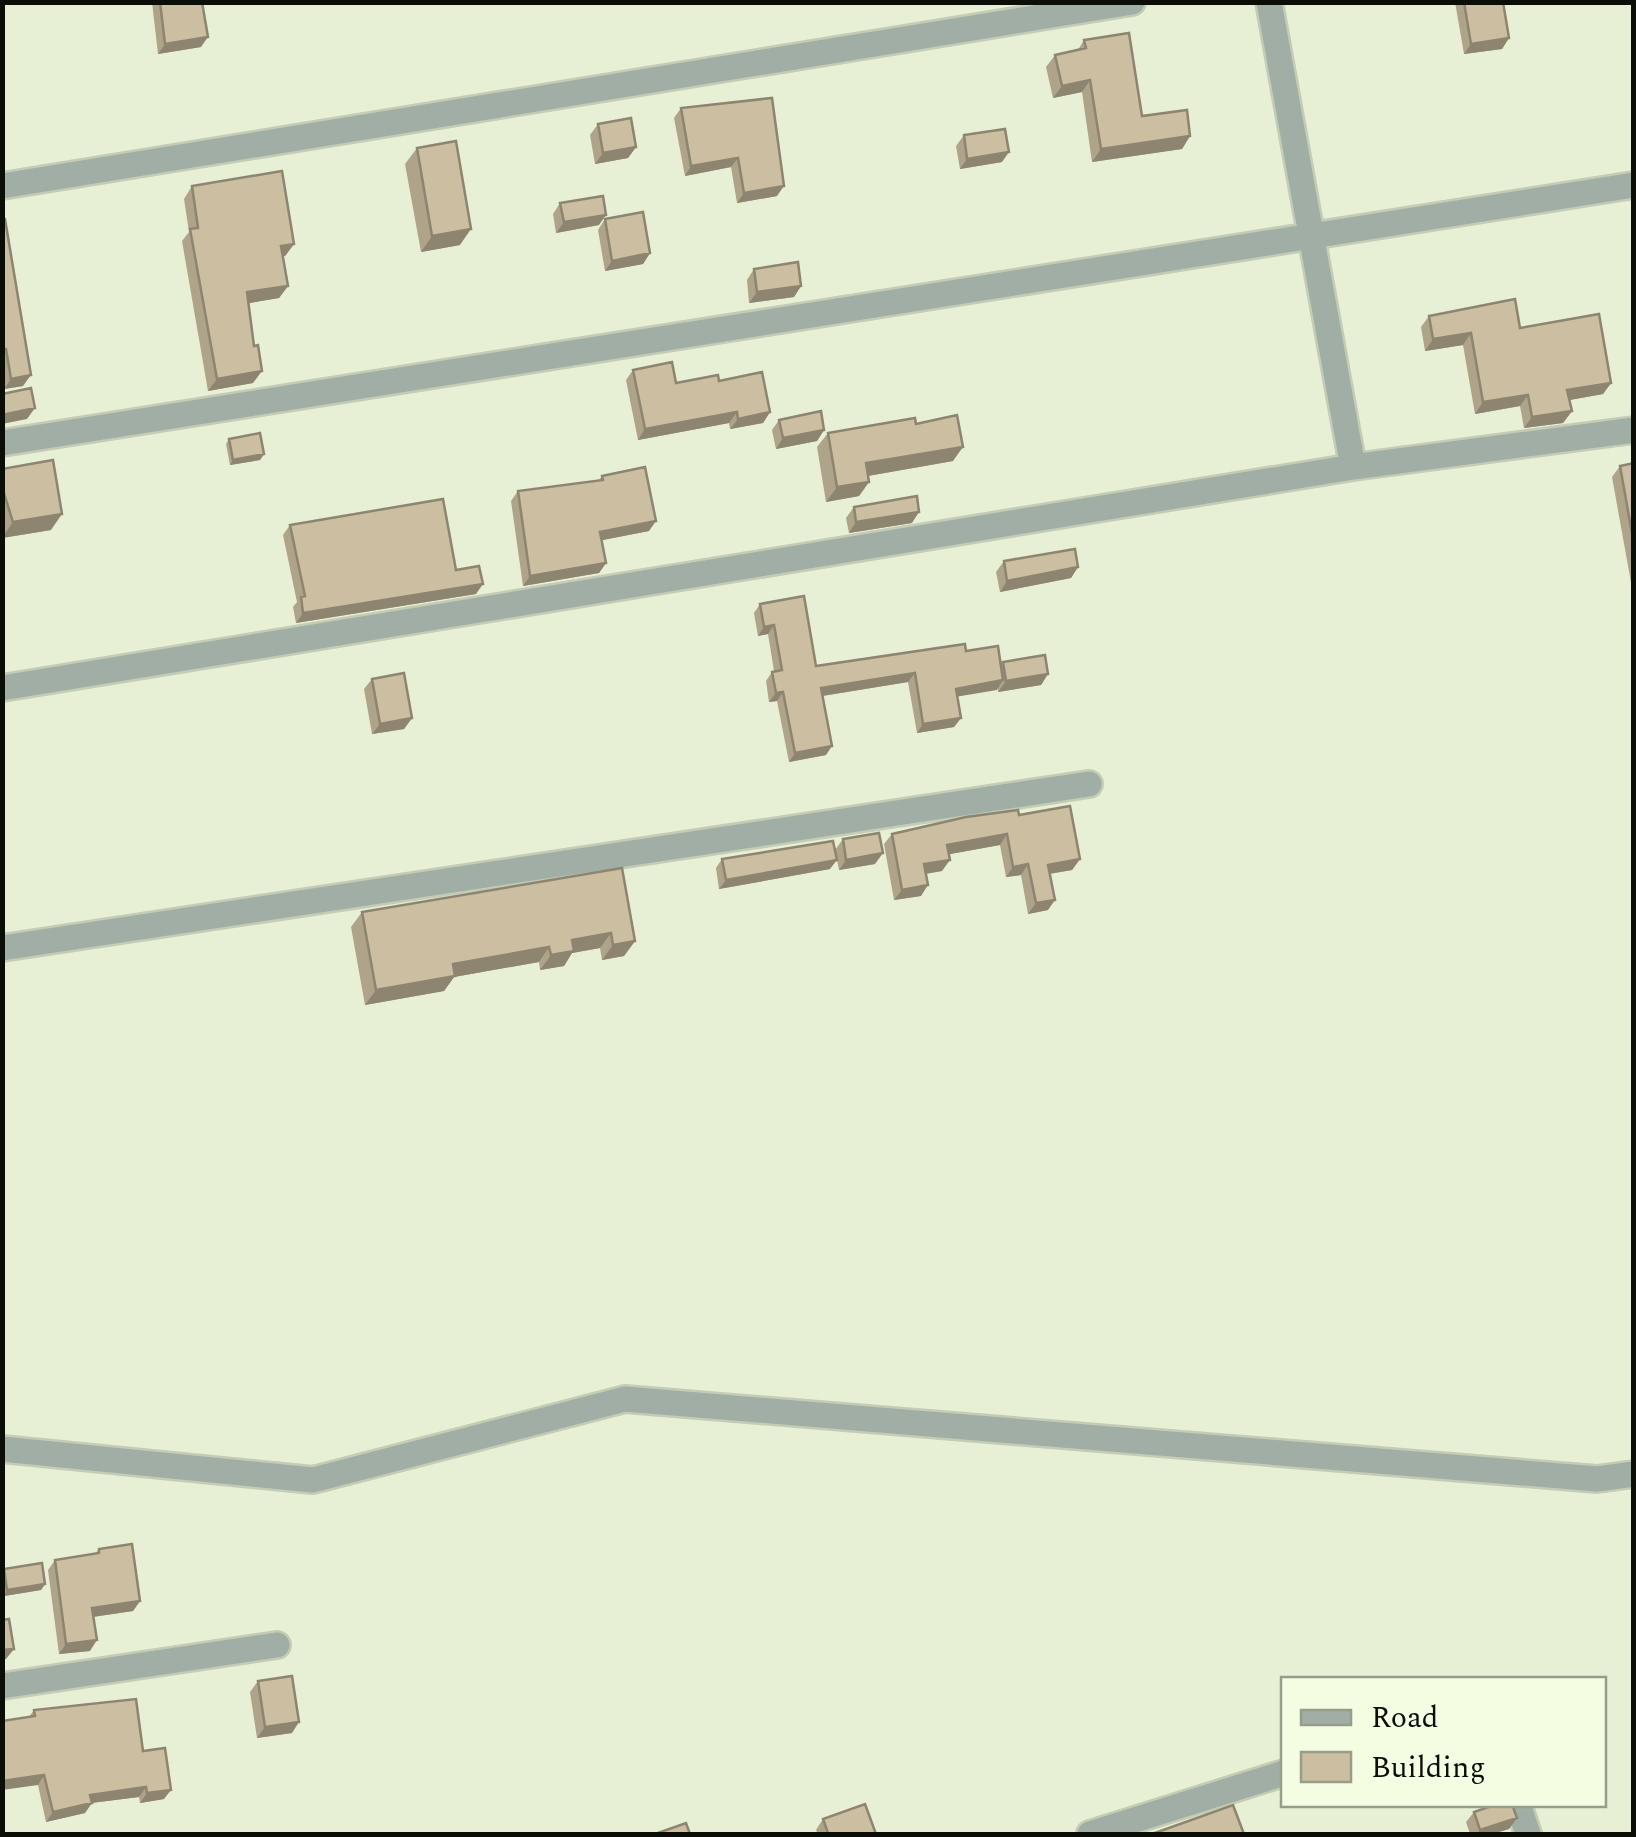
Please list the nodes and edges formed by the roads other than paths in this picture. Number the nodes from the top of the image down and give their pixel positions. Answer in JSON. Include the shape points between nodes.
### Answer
{"nodes":[{"id":1,"x":1132,"y":2,"type":"edge"},
{"id":2,"x":1270,"y":2,"type":"edge"},
{"id":3,"x":1634,"y":185,"type":"edge"},
{"id":4,"x":2,"y":186,"type":"edge"},
{"id":5,"x":1311,"y":234,"type":"junction"},
{"id":6,"x":1634,"y":430,"type":"edge"},
{"id":7,"x":2,"y":443,"type":"edge"},
{"id":8,"x":1353,"y":467,"type":"junction"},
{"id":9,"x":2,"y":688,"type":"edge"},
{"id":10,"x":1090,"y":784,"type":"dead end"},
{"id":11,"x":2,"y":948,"type":"edge"},
{"id":12,"x":2,"y":1450,"type":"edge"},
{"id":13,"x":1634,"y":1474,"type":"edge"},
{"id":14,"x":277,"y":1646,"type":"dead end"},
{"id":15,"x":2,"y":1686,"type":"edge"},
{"id":16,"x":1281,"y":1773,"type":"edge"},
{"id":17,"x":1519,"y":1807,"type":"edge"},
{"id":18,"x":1090,"y":1834,"type":"edge"},
{"id":19,"x":1528,"y":1834,"type":"edge"}],
"edges":[{"from":1,"to":4,"type":"street"},
{"from":2,"to":5,"type":"street"},
{"from":3,"to":5,"type":"street"},
{"from":5,"to":7,"type":"street"},
{"from":5,"to":8,"type":"street"},
{"from":6,"to":8,"type":"street"},
{"from":8,"to":9,"type":"street"},
{"from":10,"to":11,"type":"street"},
{"from":12,"to":13,"type":"street","via":[[313,1480],[625,1399],[1597,1480]]},
{"from":14,"to":15,"type":"street"},
{"from":16,"to":18,"type":"street"},
{"from":17,"to":19,"type":"street"}]}
